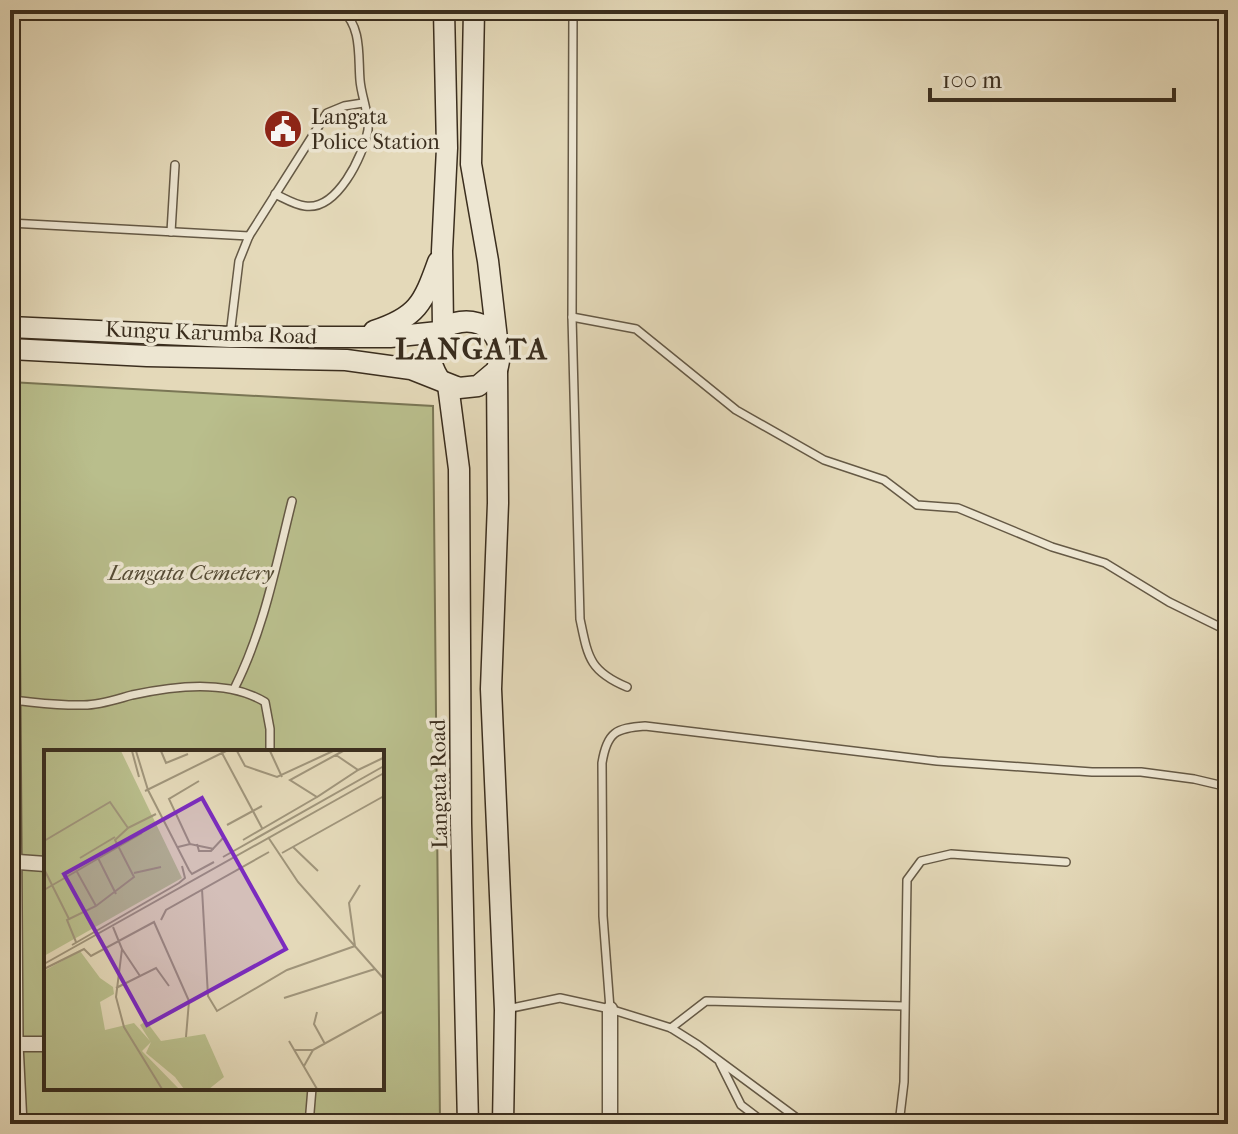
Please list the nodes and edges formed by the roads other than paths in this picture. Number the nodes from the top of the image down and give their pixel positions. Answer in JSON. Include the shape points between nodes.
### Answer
{"nodes":[{"id":1,"x":342,"y":10,"type":"edge"},
{"id":2,"x":444,"y":10,"type":"edge"},
{"id":3,"x":474,"y":10,"type":"edge"},
{"id":4,"x":573,"y":10,"type":"edge"},
{"id":5,"x":363,"y":103,"type":"junction"},
{"id":6,"x":175,"y":165,"type":"dead end"},
{"id":7,"x":275,"y":194,"type":"junction"},
{"id":8,"x":10,"y":223,"type":"edge"},
{"id":9,"x":171,"y":232,"type":"junction"},
{"id":10,"x":249,"y":236,"type":"junction"},
{"id":11,"x":442,"y":251,"type":"junction"},
{"id":12,"x":572,"y":317,"type":"junction"},
{"id":13,"x":10,"y":327,"type":"edge"},
{"id":14,"x":440,"y":330,"type":"junction"},
{"id":15,"x":361,"y":335,"type":"junction"},
{"id":16,"x":230,"y":337,"type":"junction"},
{"id":17,"x":497,"y":339,"type":"junction"},
{"id":18,"x":10,"y":349,"type":"edge"},
{"id":19,"x":497,"y":370,"type":"junction"},
{"id":20,"x":444,"y":382,"type":"junction"},
{"id":21,"x":15,"y":501,"type":"dead end"},
{"id":22,"x":292,"y":501,"type":"dead end"},
{"id":23,"x":1228,"y":631,"type":"edge"},
{"id":24,"x":627,"y":687,"type":"dead end"},
{"id":25,"x":234,"y":689,"type":"junction"},
{"id":26,"x":13,"y":700,"type":"edge"},
{"id":27,"x":270,"y":750,"type":"edge"},
{"id":28,"x":1228,"y":787,"type":"edge"},
{"id":29,"x":18,"y":862,"type":"junction"},
{"id":30,"x":1066,"y":862,"type":"dead end"},
{"id":31,"x":44,"y":864,"type":"edge"},
{"id":32,"x":904,"y":1006,"type":"junction"},
{"id":33,"x":610,"y":1009,"type":"junction"},
{"id":34,"x":505,"y":1010,"type":"junction"},
{"id":35,"x":671,"y":1028,"type":"junction"},
{"id":36,"x":19,"y":1044,"type":"junction"},
{"id":37,"x":44,"y":1044,"type":"edge"},
{"id":38,"x":719,"y":1061,"type":"junction"},
{"id":39,"x":312,"y":1090,"type":"edge"},
{"id":40,"x":23,"y":1124,"type":"edge"},
{"id":41,"x":309,"y":1124,"type":"edge"},
{"id":42,"x":468,"y":1124,"type":"edge"},
{"id":43,"x":503,"y":1124,"type":"edge"},
{"id":44,"x":610,"y":1124,"type":"edge"},
{"id":45,"x":766,"y":1124,"type":"edge"},
{"id":46,"x":805,"y":1124,"type":"edge"},
{"id":47,"x":899,"y":1124,"type":"edge"}],
"edges":[{"from":1,"to":5,"type":"lane","via":[[354,23]]},
{"from":2,"to":11,"type":"main road","via":[[447,148]]},
{"from":3,"to":17,"type":"main road","via":[[471,164]]},
{"from":4,"to":12,"type":"lane"},
{"from":5,"to":7,"type":"lane","via":[[327,113]]},
{"from":5,"to":7,"type":"lane","via":[[366,137],[360,159],[341,188],[306,207]]},
{"from":6,"to":9,"type":"lane"},
{"from":7,"to":10,"type":"lane"},
{"from":8,"to":9,"type":"lane"},
{"from":9,"to":10,"type":"lane"},
{"from":10,"to":16,"type":"lane","via":[[239,261]]},
{"from":11,"to":14,"type":"main road"},
{"from":11,"to":15,"type":"main road","via":[[419,306],[400,322]]},
{"from":12,"to":23,"type":"lane","via":[[636,329],[736,410],[824,460],[884,480],[917,505],[958,508],[1105,563]]},
{"from":12,"to":24,"type":"lane","via":[[580,619],[595,668]]},
{"from":13,"to":16,"type":"main road","name":"Kungu Karumba Road"},
{"from":14,"to":15,"type":"main road","name":"Kungu Karumba Road"},
{"from":14,"to":17,"type":"main road","via":[[455,322],[479,323]]},
{"from":14,"to":20,"type":"main road","via":[[430,355]]},
{"from":15,"to":16,"type":"main road","name":"Kungu Karumba Road"},
{"from":17,"to":19,"type":"main road"},
{"from":18,"to":20,"type":"main road","name":"Kungu Karumba Road","via":[[346,360],[411,369]]},
{"from":19,"to":20,"type":"main road","via":[[478,386],[459,388]]},
{"from":19,"to":34,"type":"main road","via":[[491,689]]},
{"from":20,"to":42,"type":"main road","name":"Langata Road","via":[[458,444]]},
{"from":21,"to":26,"type":"lane"},
{"from":22,"to":25,"type":"lane","via":[[261,626]]},
{"from":25,"to":26,"type":"lane","via":[[152,691],[86,705]]},
{"from":25,"to":27,"type":"lane","via":[[265,702]]},
{"from":26,"to":29,"type":"lane"},
{"from":28,"to":33,"type":"lane","via":[[1141,772],[937,761],[625,727],[608,742],[602,763]]},
{"from":29,"to":31,"type":"street"},
{"from":29,"to":36,"type":"lane"},
{"from":30,"to":32,"type":"lane","via":[[951,854],[921,861],[907,880]]},
{"from":32,"to":35,"type":"lane","via":[[706,1001]]},
{"from":32,"to":47,"type":"lane"},
{"from":33,"to":34,"type":"lane","via":[[560,998]]},
{"from":33,"to":35,"type":"lane"},
{"from":33,"to":44,"type":"street"},
{"from":34,"to":43,"type":"main road"},
{"from":35,"to":38,"type":"lane"},
{"from":36,"to":37,"type":"street"},
{"from":36,"to":40,"type":"lane"},
{"from":38,"to":45,"type":"lane","via":[[741,1105]]},
{"from":38,"to":46,"type":"lane"},
{"from":39,"to":41,"type":"lane"}]}
